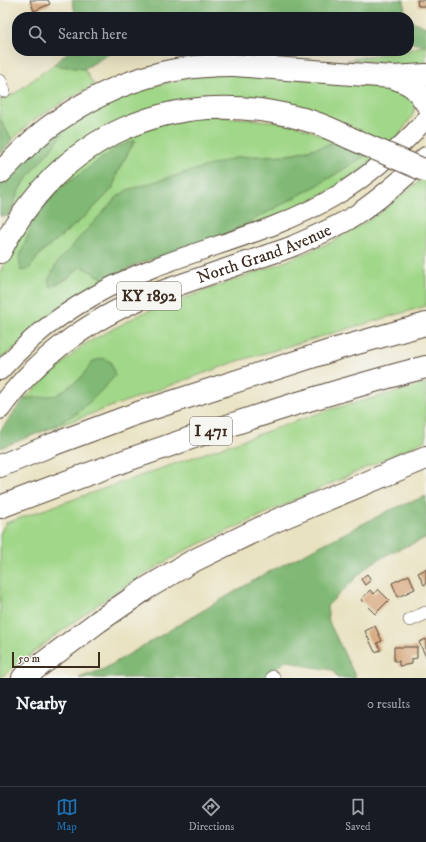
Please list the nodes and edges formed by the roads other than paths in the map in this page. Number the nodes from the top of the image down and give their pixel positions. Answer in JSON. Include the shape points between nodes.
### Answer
{"nodes":[{"id":1,"x":426,"y":75,"type":"edge"},
{"id":2,"x":392,"y":77,"type":"junction"},
{"id":3,"x":426,"y":103,"type":"edge"},
{"id":4,"x":426,"y":119,"type":"edge"},
{"id":5,"x":426,"y":157,"type":"edge"},
{"id":6,"x":426,"y":171,"type":"edge"},
{"id":7,"x":0,"y":173,"type":"edge"},
{"id":8,"x":0,"y":252,"type":"edge"},
{"id":9,"x":426,"y":324,"type":"edge"},
{"id":10,"x":426,"y":367,"type":"edge"},
{"id":11,"x":0,"y":371,"type":"edge"},
{"id":12,"x":0,"y":409,"type":"edge"},
{"id":13,"x":426,"y":458,"type":"edge"},
{"id":14,"x":8,"y":463,"type":"edge"},
{"id":15,"x":0,"y":507,"type":"edge"},
{"id":16,"x":426,"y":613,"type":"edge"},
{"id":17,"x":410,"y":620,"type":"dead end"},
{"id":18,"x":23,"y":678,"type":"edge"}],
"edges":[{"from":1,"to":2,"type":"highway"},
{"from":2,"to":3,"type":"highway","via":[[412,86]]},
{"from":2,"to":7,"type":"highway","via":[[234,65],[182,68],[149,76],[86,101],[48,127]]},
{"from":4,"to":11,"type":"main road","name":"North Grand Avenue","number":"KY 1892","via":[[368,174],[334,197],[277,224],[141,273],[97,294],[32,338]]},
{"from":5,"to":12,"type":"main road","name":"North Grand Avenue","number":"KY 1892","via":[[360,212],[326,230],[293,246],[160,291],[119,308],[81,331],[52,354],[27,376]]},
{"from":6,"to":8,"type":"highway","bridge":true,"via":[[300,118],[250,108],[196,108],[152,117],[111,134],[91,146],[63,168],[36,195],[10,231]]},
{"from":9,"to":14,"type":"highway","number":"I 471","via":[[336,349],[142,412]]},
{"from":10,"to":15,"type":"highway","number":"I 471","via":[[210,431]]},
{"from":13,"to":18,"type":"highway","via":[[275,521],[191,562],[99,621]]},
{"from":16,"to":17,"type":"street"}]}
